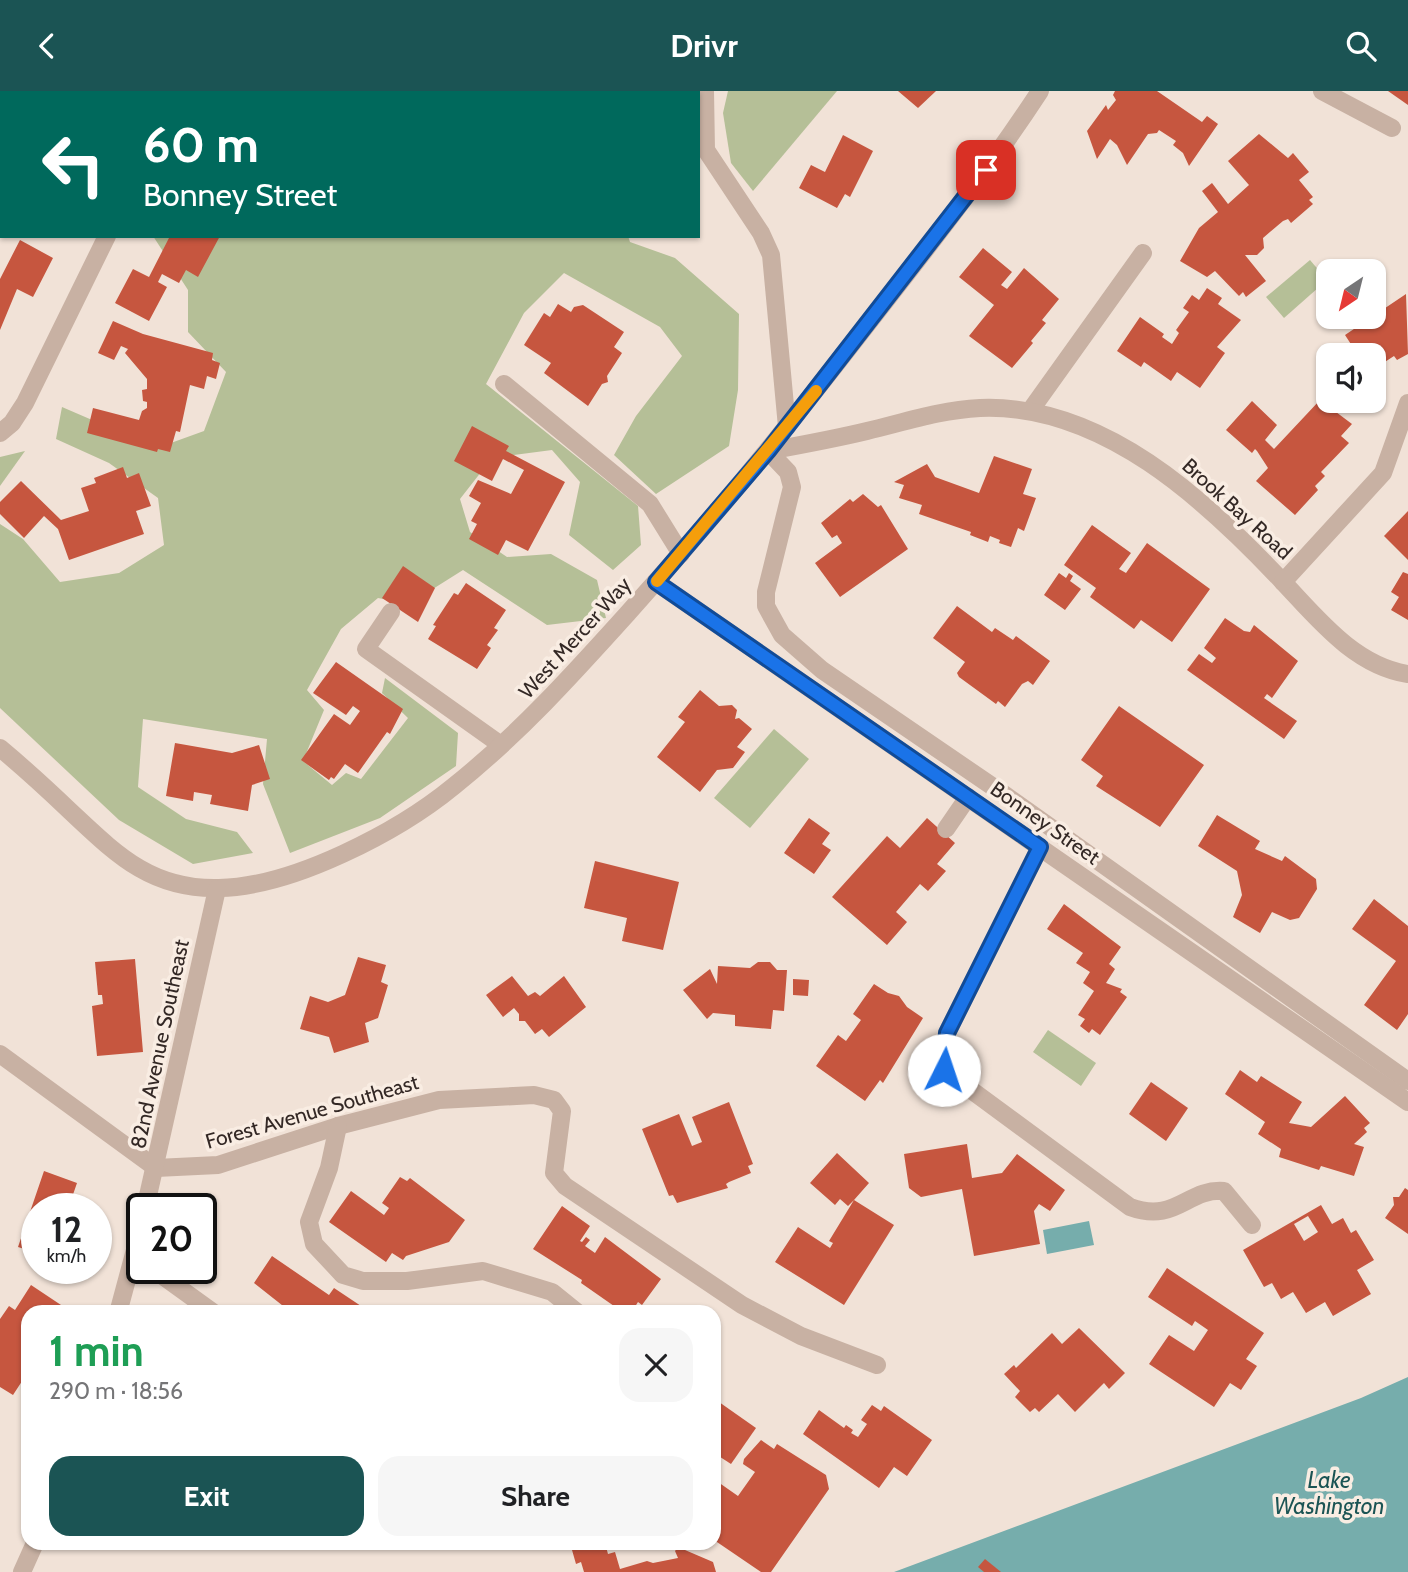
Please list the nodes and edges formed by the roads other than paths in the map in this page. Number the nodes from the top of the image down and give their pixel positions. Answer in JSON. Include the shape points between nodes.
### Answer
{"nodes":[{"id":1,"x":705,"y":91,"type":"edge"},
{"id":2,"x":1040,"y":91,"type":"edge"},
{"id":3,"x":1322,"y":91,"type":"edge"},
{"id":4,"x":1392,"y":128,"type":"dead end"},
{"id":5,"x":106,"y":238,"type":"edge"},
{"id":6,"x":1143,"y":253,"type":"dead end"},
{"id":7,"x":504,"y":384,"type":"dead end"},
{"id":8,"x":1408,"y":403,"type":"edge"},
{"id":9,"x":1030,"y":411,"type":"junction"},
{"id":10,"x":788,"y":427,"type":"junction"},
{"id":11,"x":0,"y":433,"type":"edge"},
{"id":12,"x":768,"y":451,"type":"junction"},
{"id":13,"x":681,"y":554,"type":"junction"},
{"id":14,"x":656,"y":582,"type":"junction"},
{"id":15,"x":1283,"y":582,"type":"junction"},
{"id":16,"x":391,"y":612,"type":"dead end"},
{"id":17,"x":1408,"y":674,"type":"edge"},
{"id":18,"x":501,"y":745,"type":"junction"},
{"id":19,"x":0,"y":748,"type":"edge"},
{"id":20,"x":968,"y":797,"type":"junction"},
{"id":21,"x":946,"y":829,"type":"dead end"},
{"id":22,"x":1040,"y":847,"type":"junction"},
{"id":23,"x":217,"y":888,"type":"junction"},
{"id":24,"x":0,"y":1054,"type":"edge"},
{"id":25,"x":1408,"y":1081,"type":"edge"},
{"id":26,"x":1408,"y":1102,"type":"edge"},
{"id":27,"x":338,"y":1126,"type":"junction"},
{"id":28,"x":156,"y":1168,"type":"junction"},
{"id":29,"x":149,"y":1193,"type":"edge"},
{"id":30,"x":1252,"y":1224,"type":"dead end"},
{"id":31,"x":129,"y":1284,"type":"edge"},
{"id":32,"x":174,"y":1284,"type":"edge"},
{"id":33,"x":121,"y":1305,"type":"edge"},
{"id":34,"x":203,"y":1305,"type":"edge"},
{"id":35,"x":568,"y":1305,"type":"edge"},
{"id":36,"x":877,"y":1365,"type":"dead end"},
{"id":37,"x":32,"y":1550,"type":"edge"},
{"id":38,"x":22,"y":1572,"type":"edge"}],
"edges":[{"from":1,"to":10,"type":"street","via":[[706,150],[771,255]]},
{"from":2,"to":10,"type":"street","name":"West Mercer Way","via":[[1000,152]]},
{"from":3,"to":4,"type":"street"},
{"from":5,"to":11,"type":"street","via":[[26,403]]},
{"from":6,"to":9,"type":"street"},
{"from":7,"to":13,"type":"street","via":[[650,504]]},
{"from":8,"to":15,"type":"street","via":[[1383,473]]},
{"from":9,"to":12,"type":"street","name":"Brook Bay Road","via":[[982,408],[929,414]]},
{"from":9,"to":15,"type":"street","name":"Brook Bay Road","via":[[1119,445],[1161,471],[1217,517]]},
{"from":10,"to":12,"type":"street","name":"West Mercer Way"},
{"from":12,"to":13,"type":"street","name":"West Mercer Way"},
{"from":12,"to":25,"type":"street","via":[[788,472],[792,487],[766,591],[766,606],[782,635],[822,670]]},
{"from":13,"to":14,"type":"street","name":"West Mercer Way"},
{"from":14,"to":18,"type":"street","name":"West Mercer Way","via":[[534,718]]},
{"from":14,"to":20,"type":"street","name":"Bonney Street"},
{"from":15,"to":17,"type":"street","name":"Brook Bay Road","via":[[1353,650],[1381,667]]},
{"from":16,"to":18,"type":"street","via":[[366,649]]},
{"from":18,"to":23,"type":"street","name":"West Mercer Way","via":[[452,789],[373,839],[308,868],[259,883]]},
{"from":19,"to":23,"type":"street","name":"West Mercer Way","via":[[108,849],[137,869],[165,881]]},
{"from":20,"to":21,"type":"street"},
{"from":20,"to":22,"type":"street","name":"Bonney Street"},
{"from":22,"to":26,"type":"street","name":"Bonney Street"},
{"from":22,"to":30,"type":"street","via":[[947,1033],[944,1070],[1130,1207],[1146,1213],[1163,1212],[1209,1189],[1224,1191]]},
{"from":23,"to":28,"type":"street","name":"82nd Avenue Southeast"},
{"from":24,"to":28,"type":"street"},
{"from":27,"to":28,"type":"street","name":"Forest Avenue Southeast","via":[[218,1165]]},
{"from":27,"to":35,"type":"street","via":[[329,1168],[309,1222],[314,1244],[343,1275],[363,1281],[407,1281],[483,1271],[552,1292]]},
{"from":27,"to":36,"type":"street","name":"Forest Avenue Southeast","via":[[439,1100],[534,1095],[554,1100],[562,1111],[554,1173],[565,1187],[742,1305]]},
{"from":28,"to":29,"type":"street","name":"82nd Avenue Southeast"},
{"from":31,"to":33,"type":"street"},
{"from":32,"to":34,"type":"street"},
{"from":37,"to":38,"type":"street"}]}
